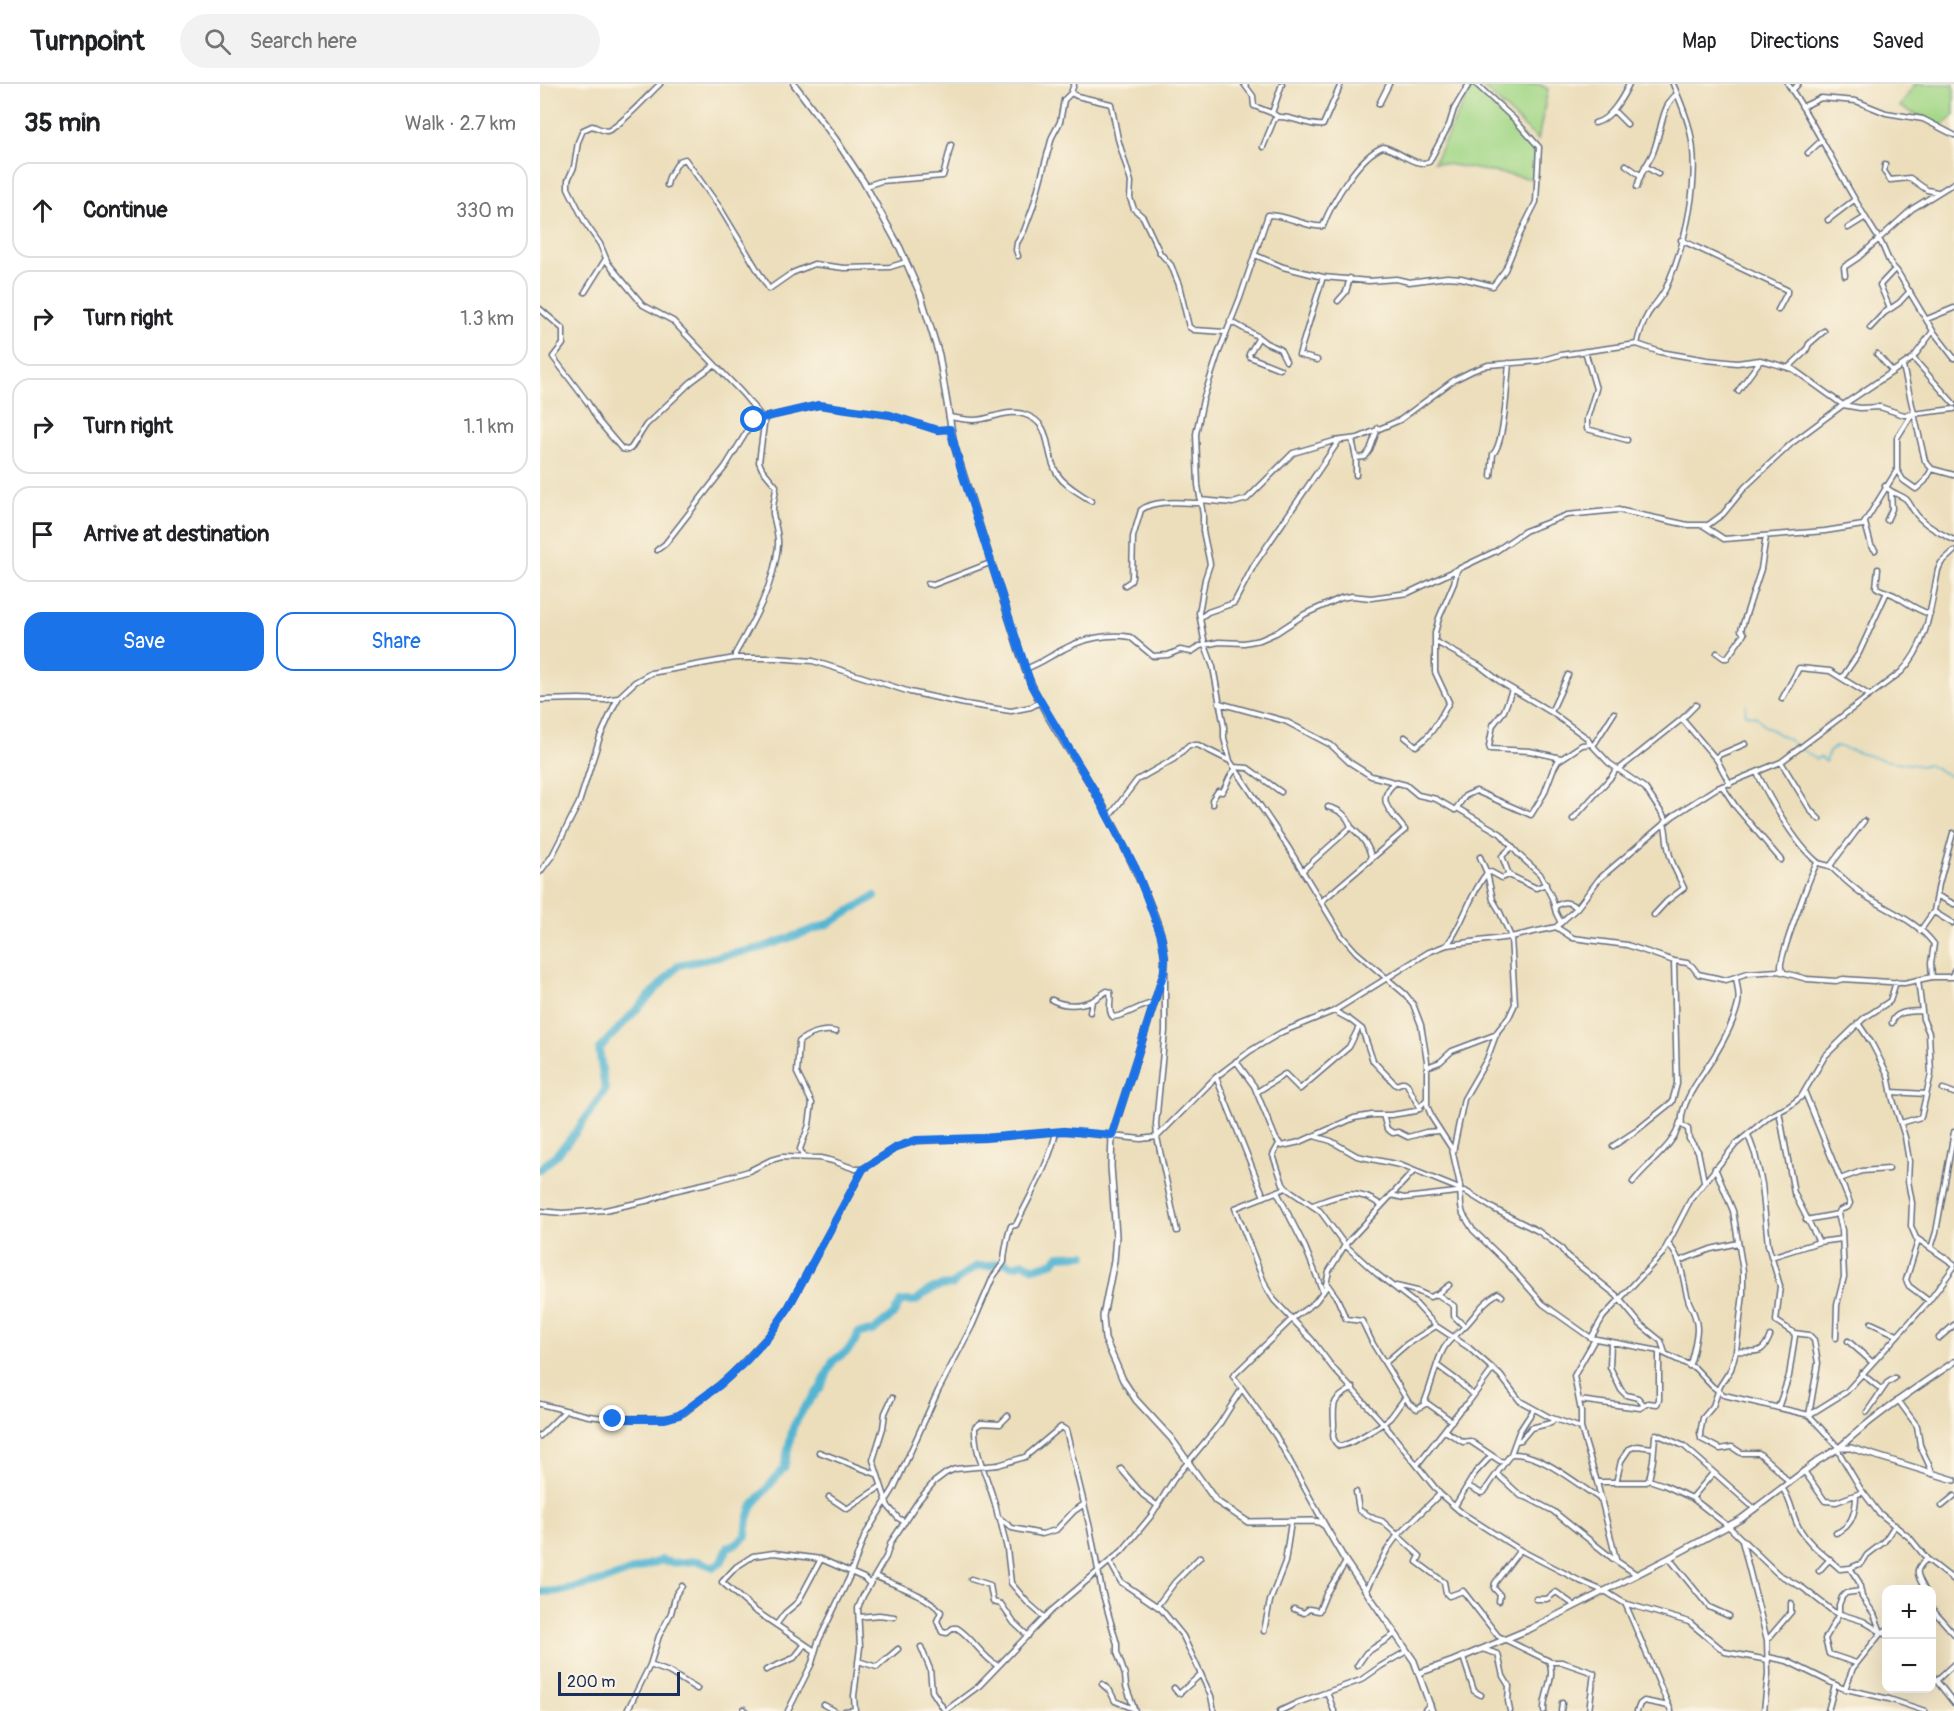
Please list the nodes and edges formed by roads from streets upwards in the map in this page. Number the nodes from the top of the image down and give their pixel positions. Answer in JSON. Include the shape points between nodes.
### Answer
{"nodes":[{"id":1,"x":660,"y":84,"type":"edge"},
{"id":2,"x":794,"y":84,"type":"edge"},
{"id":3,"x":1074,"y":84,"type":"edge"},
{"id":4,"x":1244,"y":84,"type":"edge"},
{"id":5,"x":1282,"y":84,"type":"edge"},
{"id":6,"x":1341,"y":84,"type":"edge"},
{"id":7,"x":1389,"y":84,"type":"edge"},
{"id":8,"x":1469,"y":84,"type":"edge"},
{"id":9,"x":1476,"y":84,"type":"edge"},
{"id":10,"x":1629,"y":84,"type":"edge"},
{"id":11,"x":1673,"y":84,"type":"edge"},
{"id":12,"x":1788,"y":84,"type":"edge"},
{"id":13,"x":1798,"y":84,"type":"edge"},
{"id":14,"x":1792,"y":91,"type":"junction"},
{"id":15,"x":1071,"y":93,"type":"junction"},
{"id":16,"x":1677,"y":94,"type":"junction"},
{"id":17,"x":1379,"y":104,"type":"dead end"},
{"id":18,"x":1802,"y":107,"type":"junction"},
{"id":19,"x":1613,"y":110,"type":"junction"},
{"id":20,"x":1272,"y":113,"type":"junction"},
{"id":21,"x":1278,"y":117,"type":"junction"},
{"id":22,"x":1595,"y":123,"type":"dead end"},
{"id":23,"x":1627,"y":124,"type":"dead end"},
{"id":24,"x":1954,"y":135,"type":"edge"},
{"id":25,"x":1822,"y":140,"type":"junction"},
{"id":26,"x":951,"y":145,"type":"dead end"},
{"id":27,"x":1263,"y":147,"type":"dead end"},
{"id":28,"x":1808,"y":153,"type":"dead end"},
{"id":29,"x":1626,"y":165,"type":"dead end"},
{"id":30,"x":1885,"y":165,"type":"dead end"},
{"id":31,"x":1645,"y":166,"type":"junction"},
{"id":32,"x":1658,"y":174,"type":"dead end"},
{"id":33,"x":1640,"y":175,"type":"junction"},
{"id":34,"x":1954,"y":183,"type":"edge"},
{"id":35,"x":667,"y":185,"type":"dead end"},
{"id":36,"x":866,"y":186,"type":"junction"},
{"id":37,"x":1637,"y":187,"type":"dead end"},
{"id":38,"x":1938,"y":192,"type":"junction"},
{"id":39,"x":1854,"y":200,"type":"junction"},
{"id":40,"x":1864,"y":218,"type":"junction"},
{"id":41,"x":1828,"y":220,"type":"dead end"},
{"id":42,"x":1848,"y":228,"type":"dead end"},
{"id":43,"x":1879,"y":239,"type":"junction"},
{"id":44,"x":1681,"y":240,"type":"junction"},
{"id":45,"x":1255,"y":255,"type":"junction"},
{"id":46,"x":1018,"y":256,"type":"dead end"},
{"id":47,"x":606,"y":259,"type":"junction"},
{"id":48,"x":907,"y":262,"type":"junction"},
{"id":49,"x":1895,"y":269,"type":"junction"},
{"id":50,"x":1845,"y":275,"type":"dead end"},
{"id":51,"x":1323,"y":277,"type":"junction"},
{"id":52,"x":1351,"y":278,"type":"junction"},
{"id":53,"x":1910,"y":291,"type":"junction"},
{"id":54,"x":585,"y":292,"type":"dead end"},
{"id":55,"x":1338,"y":301,"type":"dead end"},
{"id":56,"x":1954,"y":308,"type":"edge"},
{"id":57,"x":540,"y":309,"type":"edge"},
{"id":58,"x":1890,"y":309,"type":"junction"},
{"id":59,"x":1778,"y":310,"type":"dead end"},
{"id":60,"x":1927,"y":319,"type":"junction"},
{"id":61,"x":1230,"y":321,"type":"junction"},
{"id":62,"x":1870,"y":328,"type":"dead end"},
{"id":63,"x":1824,"y":331,"type":"dead end"},
{"id":64,"x":1933,"y":331,"type":"junction"},
{"id":65,"x":1225,"y":332,"type":"junction"},
{"id":66,"x":1257,"y":336,"type":"junction"},
{"id":67,"x":1637,"y":344,"type":"junction"},
{"id":68,"x":1585,"y":351,"type":"junction"},
{"id":69,"x":1877,"y":354,"type":"dead end"},
{"id":70,"x":1913,"y":358,"type":"junction"},
{"id":71,"x":1954,"y":358,"type":"edge"},
{"id":72,"x":1317,"y":360,"type":"dead end"},
{"id":73,"x":1760,"y":360,"type":"junction"},
{"id":74,"x":1286,"y":361,"type":"dead end"},
{"id":75,"x":1509,"y":363,"type":"junction"},
{"id":76,"x":714,"y":365,"type":"junction"},
{"id":77,"x":1903,"y":366,"type":"junction"},
{"id":78,"x":1788,"y":368,"type":"junction"},
{"id":79,"x":1280,"y":369,"type":"dead end"},
{"id":80,"x":1893,"y":372,"type":"junction"},
{"id":81,"x":1738,"y":391,"type":"dead end"},
{"id":82,"x":1954,"y":404,"type":"edge"},
{"id":83,"x":1843,"y":405,"type":"junction"},
{"id":84,"x":1954,"y":409,"type":"edge"},
{"id":85,"x":1913,"y":414,"type":"junction"},
{"id":86,"x":763,"y":417,"type":"junction"},
{"id":87,"x":948,"y":417,"type":"junction"},
{"id":88,"x":1378,"y":428,"type":"junction"},
{"id":89,"x":950,"y":429,"type":"junction"},
{"id":90,"x":1352,"y":439,"type":"junction"},
{"id":91,"x":1627,"y":440,"type":"dead end"},
{"id":92,"x":1338,"y":441,"type":"junction"},
{"id":93,"x":1356,"y":458,"type":"junction"},
{"id":94,"x":1932,"y":468,"type":"junction"},
{"id":95,"x":1897,"y":470,"type":"junction"},
{"id":96,"x":1356,"y":475,"type":"dead end"},
{"id":97,"x":1954,"y":475,"type":"edge"},
{"id":98,"x":1491,"y":476,"type":"dead end"},
{"id":99,"x":1885,"y":486,"type":"junction"},
{"id":100,"x":1890,"y":492,"type":"junction"},
{"id":101,"x":1090,"y":501,"type":"dead end"},
{"id":102,"x":1201,"y":502,"type":"junction"},
{"id":103,"x":1887,"y":520,"type":"dead end"},
{"id":104,"x":1865,"y":523,"type":"junction"},
{"id":105,"x":1704,"y":526,"type":"junction"},
{"id":106,"x":1766,"y":536,"type":"junction"},
{"id":107,"x":1954,"y":540,"type":"edge"},
{"id":108,"x":657,"y":550,"type":"dead end"},
{"id":109,"x":1875,"y":550,"type":"dead end"},
{"id":110,"x":1954,"y":551,"type":"edge"},
{"id":111,"x":990,"y":564,"type":"junction"},
{"id":112,"x":1457,"y":569,"type":"junction"},
{"id":113,"x":1878,"y":569,"type":"dead end"},
{"id":114,"x":928,"y":584,"type":"dead end"},
{"id":115,"x":1125,"y":585,"type":"dead end"},
{"id":116,"x":1887,"y":592,"type":"junction"},
{"id":117,"x":1930,"y":614,"type":"junction"},
{"id":118,"x":1200,"y":618,"type":"junction"},
{"id":119,"x":1436,"y":642,"type":"junction"},
{"id":120,"x":1205,"y":645,"type":"junction"},
{"id":121,"x":1717,"y":653,"type":"dead end"},
{"id":122,"x":735,"y":658,"type":"junction"},
{"id":123,"x":1024,"y":669,"type":"junction"},
{"id":124,"x":1568,"y":675,"type":"dead end"},
{"id":125,"x":1842,"y":678,"type":"junction"},
{"id":126,"x":1512,"y":690,"type":"junction"},
{"id":127,"x":1869,"y":695,"type":"junction"},
{"id":128,"x":619,"y":698,"type":"junction"},
{"id":129,"x":1782,"y":699,"type":"dead end"},
{"id":130,"x":540,"y":700,"type":"edge"},
{"id":131,"x":1040,"y":702,"type":"junction"},
{"id":132,"x":1219,"y":703,"type":"junction"},
{"id":133,"x":1696,"y":705,"type":"dead end"},
{"id":134,"x":1551,"y":712,"type":"junction"},
{"id":135,"x":1614,"y":713,"type":"dead end"},
{"id":136,"x":1682,"y":719,"type":"junction"},
{"id":137,"x":1405,"y":737,"type":"dead end"},
{"id":138,"x":1745,"y":744,"type":"dead end"},
{"id":139,"x":1592,"y":745,"type":"junction"},
{"id":140,"x":1561,"y":758,"type":"junction"},
{"id":141,"x":1717,"y":760,"type":"junction"},
{"id":142,"x":1230,"y":761,"type":"junction"},
{"id":143,"x":1781,"y":762,"type":"junction"},
{"id":144,"x":1235,"y":768,"type":"junction"},
{"id":145,"x":1617,"y":770,"type":"junction"},
{"id":146,"x":1757,"y":773,"type":"junction"},
{"id":147,"x":1395,"y":783,"type":"junction"},
{"id":148,"x":1730,"y":784,"type":"junction"},
{"id":149,"x":1722,"y":786,"type":"junction"},
{"id":150,"x":1281,"y":792,"type":"dead end"},
{"id":151,"x":1213,"y":804,"type":"dead end"},
{"id":152,"x":1328,"y":807,"type":"dead end"},
{"id":153,"x":1457,"y":808,"type":"junction"},
{"id":154,"x":1109,"y":817,"type":"junction"},
{"id":155,"x":1573,"y":819,"type":"dead end"},
{"id":156,"x":1819,"y":819,"type":"dead end"},
{"id":157,"x":1864,"y":821,"type":"dead end"},
{"id":158,"x":1665,"y":822,"type":"junction"},
{"id":159,"x":1351,"y":826,"type":"junction"},
{"id":160,"x":1953,"y":833,"type":"edge"},
{"id":161,"x":1512,"y":847,"type":"junction"},
{"id":162,"x":1480,"y":857,"type":"dead end"},
{"id":163,"x":1371,"y":858,"type":"junction"},
{"id":164,"x":1780,"y":860,"type":"dead end"},
{"id":165,"x":1817,"y":863,"type":"junction"},
{"id":166,"x":1830,"y":866,"type":"junction"},
{"id":167,"x":540,"y":872,"type":"edge"},
{"id":168,"x":1302,"y":872,"type":"junction"},
{"id":169,"x":1487,"y":873,"type":"junction"},
{"id":170,"x":1509,"y":875,"type":"junction"},
{"id":171,"x":1546,"y":884,"type":"junction"},
{"id":172,"x":1938,"y":895,"type":"junction"},
{"id":173,"x":1322,"y":901,"type":"junction"},
{"id":174,"x":1954,"y":904,"type":"edge"},
{"id":175,"x":1555,"y":907,"type":"junction"},
{"id":176,"x":1577,"y":908,"type":"junction"},
{"id":177,"x":1934,"y":912,"type":"junction"},
{"id":178,"x":1654,"y":915,"type":"dead end"},
{"id":179,"x":1561,"y":923,"type":"junction"},
{"id":180,"x":1952,"y":923,"type":"dead end"},
{"id":181,"x":1556,"y":927,"type":"junction"},
{"id":182,"x":1920,"y":931,"type":"junction"},
{"id":183,"x":1512,"y":937,"type":"junction"},
{"id":184,"x":1447,"y":945,"type":"junction"},
{"id":185,"x":1674,"y":961,"type":"junction"},
{"id":186,"x":1165,"y":964,"type":"junction"},
{"id":187,"x":1954,"y":970,"type":"edge"},
{"id":188,"x":1783,"y":971,"type":"junction"},
{"id":189,"x":1736,"y":977,"type":"junction"},
{"id":190,"x":1932,"y":977,"type":"junction"},
{"id":191,"x":1953,"y":977,"type":"edge"},
{"id":192,"x":1386,"y":979,"type":"junction"},
{"id":193,"x":1918,"y":980,"type":"junction"},
{"id":194,"x":1896,"y":982,"type":"junction"},
{"id":195,"x":1052,"y":1000,"type":"dead end"},
{"id":196,"x":1092,"y":1001,"type":"junction"},
{"id":197,"x":1155,"y":1002,"type":"junction"},
{"id":198,"x":1334,"y":1011,"type":"junction"},
{"id":199,"x":1922,"y":1011,"type":"junction"},
{"id":200,"x":1090,"y":1012,"type":"dead end"},
{"id":201,"x":1858,"y":1023,"type":"junction"},
{"id":202,"x":1892,"y":1023,"type":"dead end"},
{"id":203,"x":1359,"y":1027,"type":"junction"},
{"id":204,"x":836,"y":1032,"type":"dead end"},
{"id":205,"x":1498,"y":1034,"type":"junction"},
{"id":206,"x":1236,"y":1061,"type":"junction"},
{"id":207,"x":1427,"y":1067,"type":"junction"},
{"id":208,"x":1216,"y":1077,"type":"junction"},
{"id":209,"x":1943,"y":1089,"type":"dead end"},
{"id":210,"x":1257,"y":1092,"type":"junction"},
{"id":211,"x":1892,"y":1092,"type":"junction"},
{"id":212,"x":1805,"y":1093,"type":"junction"},
{"id":213,"x":1954,"y":1093,"type":"edge"},
{"id":214,"x":1926,"y":1094,"type":"junction"},
{"id":215,"x":1427,"y":1100,"type":"junction"},
{"id":216,"x":1420,"y":1108,"type":"junction"},
{"id":217,"x":1779,"y":1111,"type":"junction"},
{"id":218,"x":1383,"y":1115,"type":"junction"},
{"id":219,"x":1681,"y":1120,"type":"junction"},
{"id":220,"x":1900,"y":1123,"type":"junction"},
{"id":221,"x":1440,"y":1131,"type":"junction"},
{"id":222,"x":1056,"y":1132,"type":"junction"},
{"id":223,"x":1954,"y":1132,"type":"edge"},
{"id":224,"x":1112,"y":1135,"type":"junction"},
{"id":225,"x":1748,"y":1135,"type":"junction"},
{"id":226,"x":1314,"y":1136,"type":"junction"},
{"id":227,"x":1157,"y":1137,"type":"junction"},
{"id":228,"x":1280,"y":1144,"type":"junction"},
{"id":229,"x":1613,"y":1146,"type":"dead end"},
{"id":230,"x":1453,"y":1154,"type":"junction"},
{"id":231,"x":804,"y":1156,"type":"junction"},
{"id":232,"x":1715,"y":1168,"type":"junction"},
{"id":233,"x":863,"y":1169,"type":"junction"},
{"id":234,"x":1889,"y":1169,"type":"dead end"},
{"id":235,"x":1413,"y":1172,"type":"junction"},
{"id":236,"x":1840,"y":1179,"type":"junction"},
{"id":237,"x":1633,"y":1182,"type":"dead end"},
{"id":238,"x":1704,"y":1182,"type":"junction"},
{"id":239,"x":1286,"y":1188,"type":"junction"},
{"id":240,"x":1461,"y":1190,"type":"junction"},
{"id":241,"x":1276,"y":1192,"type":"junction"},
{"id":242,"x":1391,"y":1195,"type":"junction"},
{"id":243,"x":1264,"y":1197,"type":"junction"},
{"id":244,"x":1313,"y":1205,"type":"junction"},
{"id":245,"x":1381,"y":1205,"type":"junction"},
{"id":246,"x":540,"y":1211,"type":"edge"},
{"id":247,"x":1838,"y":1214,"type":"junction"},
{"id":248,"x":1806,"y":1220,"type":"junction"},
{"id":249,"x":1177,"y":1231,"type":"dead end"},
{"id":250,"x":1842,"y":1239,"type":"junction"},
{"id":251,"x":1819,"y":1242,"type":"junction"},
{"id":252,"x":1918,"y":1242,"type":"junction"},
{"id":253,"x":1738,"y":1243,"type":"junction"},
{"id":254,"x":1668,"y":1244,"type":"junction"},
{"id":255,"x":1345,"y":1245,"type":"junction"},
{"id":256,"x":1931,"y":1248,"type":"junction"},
{"id":257,"x":1771,"y":1257,"type":"junction"},
{"id":258,"x":1679,"y":1261,"type":"junction"},
{"id":259,"x":1954,"y":1266,"type":"edge"},
{"id":260,"x":1327,"y":1284,"type":"junction"},
{"id":261,"x":1449,"y":1284,"type":"dead end"},
{"id":262,"x":1393,"y":1285,"type":"junction"},
{"id":263,"x":1323,"y":1292,"type":"junction"},
{"id":264,"x":1437,"y":1294,"type":"junction"},
{"id":265,"x":1502,"y":1296,"type":"dead end"},
{"id":266,"x":1621,"y":1300,"type":"junction"},
{"id":267,"x":1929,"y":1301,"type":"junction"},
{"id":268,"x":1292,"y":1319,"type":"junction"},
{"id":269,"x":1871,"y":1323,"type":"dead end"},
{"id":270,"x":1954,"y":1324,"type":"edge"},
{"id":271,"x":1436,"y":1326,"type":"junction"},
{"id":272,"x":1465,"y":1327,"type":"junction"},
{"id":273,"x":1794,"y":1333,"type":"junction"},
{"id":274,"x":1453,"y":1335,"type":"junction"},
{"id":275,"x":1770,"y":1335,"type":"dead end"},
{"id":276,"x":1897,"y":1335,"type":"junction"},
{"id":277,"x":1836,"y":1338,"type":"dead end"},
{"id":278,"x":1940,"y":1338,"type":"dead end"},
{"id":279,"x":1593,"y":1339,"type":"junction"},
{"id":280,"x":1848,"y":1341,"type":"dead end"},
{"id":281,"x":1611,"y":1343,"type":"junction"},
{"id":282,"x":1659,"y":1351,"type":"junction"},
{"id":283,"x":1736,"y":1351,"type":"junction"},
{"id":284,"x":1665,"y":1354,"type":"junction"},
{"id":285,"x":1872,"y":1362,"type":"junction"},
{"id":286,"x":1954,"y":1362,"type":"edge"},
{"id":287,"x":1386,"y":1363,"type":"junction"},
{"id":288,"x":1438,"y":1366,"type":"junction"},
{"id":289,"x":1689,"y":1366,"type":"junction"},
{"id":290,"x":1493,"y":1369,"type":"junction"},
{"id":291,"x":1861,"y":1373,"type":"junction"},
{"id":292,"x":1895,"y":1378,"type":"dead end"},
{"id":293,"x":1353,"y":1388,"type":"junction"},
{"id":294,"x":1242,"y":1389,"type":"junction"},
{"id":295,"x":1882,"y":1390,"type":"junction"},
{"id":296,"x":1718,"y":1391,"type":"junction"},
{"id":297,"x":1473,"y":1395,"type":"junction"},
{"id":298,"x":892,"y":1398,"type":"dead end"},
{"id":299,"x":1405,"y":1398,"type":"junction"},
{"id":300,"x":1579,"y":1400,"type":"junction"},
{"id":301,"x":1898,"y":1400,"type":"junction"},
{"id":302,"x":1424,"y":1403,"type":"junction"},
{"id":303,"x":540,"y":1404,"type":"edge"},
{"id":304,"x":1643,"y":1404,"type":"junction"},
{"id":305,"x":1778,"y":1408,"type":"junction"},
{"id":306,"x":1534,"y":1409,"type":"junction"},
{"id":307,"x":566,"y":1411,"type":"junction"},
{"id":308,"x":1867,"y":1412,"type":"dead end"},
{"id":309,"x":1809,"y":1415,"type":"junction"},
{"id":310,"x":1008,"y":1416,"type":"dead end"},
{"id":311,"x":1554,"y":1419,"type":"junction"},
{"id":312,"x":1452,"y":1421,"type":"junction"},
{"id":313,"x":1383,"y":1423,"type":"junction"},
{"id":314,"x":1581,"y":1428,"type":"junction"},
{"id":315,"x":1444,"y":1431,"type":"junction"},
{"id":316,"x":540,"y":1436,"type":"edge"},
{"id":317,"x":1515,"y":1441,"type":"junction"},
{"id":318,"x":1653,"y":1448,"type":"junction"},
{"id":319,"x":1838,"y":1449,"type":"junction"},
{"id":320,"x":819,"y":1452,"type":"dead end"},
{"id":321,"x":1511,"y":1454,"type":"junction"},
{"id":322,"x":1491,"y":1456,"type":"junction"},
{"id":323,"x":1188,"y":1461,"type":"junction"},
{"id":324,"x":1505,"y":1462,"type":"junction"},
{"id":325,"x":1417,"y":1465,"type":"junction"},
{"id":326,"x":983,"y":1466,"type":"junction"},
{"id":327,"x":1121,"y":1469,"type":"dead end"},
{"id":328,"x":1804,"y":1471,"type":"junction"},
{"id":329,"x":1713,"y":1473,"type":"junction"},
{"id":330,"x":877,"y":1474,"type":"junction"},
{"id":331,"x":1933,"y":1474,"type":"junction"},
{"id":332,"x":1498,"y":1475,"type":"junction"},
{"id":333,"x":1649,"y":1480,"type":"junction"},
{"id":334,"x":1954,"y":1480,"type":"edge"},
{"id":335,"x":1597,"y":1482,"type":"junction"},
{"id":336,"x":1616,"y":1483,"type":"junction"},
{"id":337,"x":1789,"y":1483,"type":"junction"},
{"id":338,"x":1468,"y":1486,"type":"junction"},
{"id":339,"x":880,"y":1487,"type":"junction"},
{"id":340,"x":1782,"y":1488,"type":"junction"},
{"id":341,"x":1356,"y":1492,"type":"dead end"},
{"id":342,"x":1863,"y":1492,"type":"junction"},
{"id":343,"x":1440,"y":1494,"type":"junction"},
{"id":344,"x":1856,"y":1495,"type":"junction"},
{"id":345,"x":1954,"y":1496,"type":"edge"},
{"id":346,"x":829,"y":1497,"type":"dead end"},
{"id":347,"x":1692,"y":1498,"type":"junction"},
{"id":348,"x":1602,"y":1500,"type":"junction"},
{"id":349,"x":886,"y":1502,"type":"junction"},
{"id":350,"x":1083,"y":1504,"type":"junction"},
{"id":351,"x":1158,"y":1506,"type":"junction"},
{"id":352,"x":1455,"y":1506,"type":"junction"},
{"id":353,"x":1942,"y":1506,"type":"dead end"},
{"id":354,"x":1756,"y":1509,"type":"junction"},
{"id":355,"x":1000,"y":1519,"type":"junction"},
{"id":356,"x":905,"y":1522,"type":"junction"},
{"id":357,"x":1291,"y":1522,"type":"junction"},
{"id":358,"x":1895,"y":1525,"type":"junction"},
{"id":359,"x":1325,"y":1526,"type":"junction"},
{"id":360,"x":1728,"y":1526,"type":"junction"},
{"id":361,"x":1836,"y":1533,"type":"dead end"},
{"id":362,"x":1397,"y":1536,"type":"junction"},
{"id":363,"x":1741,"y":1539,"type":"junction"},
{"id":364,"x":1520,"y":1550,"type":"junction"},
{"id":365,"x":1200,"y":1557,"type":"dead end"},
{"id":366,"x":1669,"y":1558,"type":"junction"},
{"id":367,"x":822,"y":1559,"type":"junction"},
{"id":368,"x":1830,"y":1559,"type":"junction"},
{"id":369,"x":1927,"y":1559,"type":"junction"},
{"id":370,"x":1110,"y":1562,"type":"junction"},
{"id":371,"x":1346,"y":1562,"type":"junction"},
{"id":372,"x":1619,"y":1562,"type":"junction"},
{"id":373,"x":1850,"y":1568,"type":"junction"},
{"id":374,"x":1819,"y":1571,"type":"dead end"},
{"id":375,"x":850,"y":1572,"type":"junction"},
{"id":376,"x":1099,"y":1572,"type":"junction"},
{"id":377,"x":1636,"y":1574,"type":"junction"},
{"id":378,"x":874,"y":1576,"type":"junction"},
{"id":379,"x":1953,"y":1577,"type":"edge"},
{"id":380,"x":971,"y":1579,"type":"dead end"},
{"id":381,"x":870,"y":1584,"type":"junction"},
{"id":382,"x":1923,"y":1585,"type":"edge"},
{"id":383,"x":682,"y":1586,"type":"dead end"},
{"id":384,"x":1366,"y":1590,"type":"junction"},
{"id":385,"x":1603,"y":1591,"type":"junction"},
{"id":386,"x":1861,"y":1591,"type":"junction"},
{"id":387,"x":1536,"y":1599,"type":"dead end"},
{"id":388,"x":1498,"y":1600,"type":"dead end"},
{"id":389,"x":1624,"y":1603,"type":"junction"},
{"id":390,"x":1791,"y":1603,"type":"dead end"},
{"id":391,"x":1574,"y":1605,"type":"junction"},
{"id":392,"x":1157,"y":1606,"type":"junction"},
{"id":393,"x":1294,"y":1610,"type":"dead end"},
{"id":394,"x":1936,"y":1613,"type":"edge"},
{"id":395,"x":1839,"y":1614,"type":"junction"},
{"id":396,"x":1729,"y":1616,"type":"dead end"},
{"id":397,"x":859,"y":1617,"type":"junction"},
{"id":398,"x":894,"y":1617,"type":"dead end"},
{"id":399,"x":1045,"y":1617,"type":"junction"},
{"id":400,"x":1953,"y":1622,"type":"edge"},
{"id":401,"x":777,"y":1625,"type":"junction"},
{"id":402,"x":1947,"y":1625,"type":"junction"},
{"id":403,"x":1264,"y":1631,"type":"dead end"},
{"id":404,"x":1396,"y":1633,"type":"junction"},
{"id":405,"x":1881,"y":1633,"type":"junction"},
{"id":406,"x":1954,"y":1634,"type":"edge"},
{"id":407,"x":1028,"y":1636,"type":"junction"},
{"id":408,"x":1504,"y":1640,"type":"junction"},
{"id":409,"x":1767,"y":1640,"type":"junction"},
{"id":410,"x":805,"y":1644,"type":"junction"},
{"id":411,"x":921,"y":1647,"type":"dead end"},
{"id":412,"x":1482,"y":1648,"type":"junction"},
{"id":413,"x":898,"y":1649,"type":"dead end"},
{"id":414,"x":815,"y":1651,"type":"junction"},
{"id":415,"x":1407,"y":1651,"type":"junction"},
{"id":416,"x":1463,"y":1657,"type":"junction"},
{"id":417,"x":1768,"y":1658,"type":"junction"},
{"id":418,"x":858,"y":1660,"type":"junction"},
{"id":419,"x":1550,"y":1662,"type":"junction"},
{"id":420,"x":1856,"y":1663,"type":"junction"},
{"id":421,"x":1954,"y":1664,"type":"edge"},
{"id":422,"x":650,"y":1665,"type":"junction"},
{"id":423,"x":998,"y":1666,"type":"junction"},
{"id":424,"x":1357,"y":1666,"type":"dead end"},
{"id":425,"x":766,"y":1670,"type":"dead end"},
{"id":426,"x":1419,"y":1673,"type":"junction"},
{"id":427,"x":1201,"y":1674,"type":"junction"},
{"id":428,"x":1937,"y":1680,"type":"joint"},
{"id":429,"x":1102,"y":1684,"type":"dead end"},
{"id":430,"x":1835,"y":1684,"type":"junction"},
{"id":431,"x":1174,"y":1688,"type":"dead end"},
{"id":432,"x":697,"y":1689,"type":"dead end"},
{"id":433,"x":1845,"y":1689,"type":"junction"},
{"id":434,"x":1327,"y":1692,"type":"junction"},
{"id":435,"x":1481,"y":1695,"type":"dead end"},
{"id":436,"x":1430,"y":1703,"type":"junction"},
{"id":437,"x":1562,"y":1703,"type":"dead end"},
{"id":438,"x":1954,"y":1703,"type":"edge"},
{"id":439,"x":824,"y":1705,"type":"dead end"},
{"id":440,"x":1671,"y":1709,"type":"edge"},
{"id":441,"x":855,"y":1710,"type":"edge"},
{"id":442,"x":1135,"y":1710,"type":"edge"},
{"id":443,"x":627,"y":1711,"type":"edge"},
{"id":444,"x":788,"y":1711,"type":"edge"},
{"id":445,"x":835,"y":1711,"type":"edge"},
{"id":446,"x":845,"y":1711,"type":"edge"},
{"id":447,"x":945,"y":1711,"type":"edge"},
{"id":448,"x":1214,"y":1711,"type":"edge"},
{"id":449,"x":1280,"y":1711,"type":"edge"},
{"id":450,"x":1334,"y":1711,"type":"edge"},
{"id":451,"x":1424,"y":1711,"type":"edge"},
{"id":452,"x":1432,"y":1711,"type":"edge"},
{"id":453,"x":1510,"y":1711,"type":"edge"},
{"id":454,"x":1544,"y":1711,"type":"edge"},
{"id":455,"x":1561,"y":1711,"type":"edge"},
{"id":456,"x":1588,"y":1711,"type":"edge"},
{"id":457,"x":1637,"y":1711,"type":"edge"},
{"id":458,"x":1764,"y":1711,"type":"edge"},
{"id":459,"x":1828,"y":1711,"type":"edge"},
{"id":460,"x":1925,"y":1711,"type":"edge"}],
"edges":[{"from":1,"to":47,"type":"street","via":[[610,129],[588,126],[578,142],[568,188]]},
{"from":2,"to":36,"type":"street"},
{"from":3,"to":15,"type":"street"},
{"from":4,"to":20,"type":"street","via":[[1254,98],[1254,106]]},
{"from":5,"to":20,"type":"street"},
{"from":6,"to":21,"type":"street","via":[[1323,125]]},
{"from":7,"to":17,"type":"street"},
{"from":8,"to":45,"type":"street","via":[[1430,162],[1417,162],[1390,148],[1377,149],[1366,156],[1323,226],[1268,215]]},
{"from":9,"to":52,"type":"street","via":[[1539,147],[1536,202],[1505,270],[1493,286],[1447,277],[1409,282]]},
{"from":10,"to":19,"type":"street"},
{"from":11,"to":16,"type":"street"},
{"from":12,"to":14,"type":"street"},
{"from":13,"to":14,"type":"street"},
{"from":14,"to":18,"type":"street"},
{"from":15,"to":46,"type":"street","via":[[1064,100],[1033,207],[1017,243]]},
{"from":15,"to":65,"type":"street","via":[[1111,104],[1131,182],[1130,198],[1160,253],[1171,264],[1189,327]]},
{"from":16,"to":31,"type":"street"},
{"from":16,"to":44,"type":"street","via":[[1690,129],[1693,154],[1693,190]]},
{"from":18,"to":24,"type":"street","via":[[1821,98],[1856,101],[1886,113],[1923,119]]},
{"from":18,"to":25,"type":"street"},
{"from":19,"to":22,"type":"street"},
{"from":19,"to":23,"type":"street"},
{"from":20,"to":21,"type":"street"},
{"from":21,"to":27,"type":"street"},
{"from":25,"to":28,"type":"street"},
{"from":25,"to":39,"type":"street"},
{"from":26,"to":36,"type":"street","via":[[943,176],[881,181]]},
{"from":29,"to":33,"type":"street"},
{"from":30,"to":38,"type":"street","via":[[1890,180],[1910,178],[1927,190]]},
{"from":31,"to":32,"type":"street"},
{"from":31,"to":33,"type":"street"},
{"from":33,"to":37,"type":"street"},
{"from":34,"to":38,"type":"street"},
{"from":35,"to":48,"type":"street","via":[[679,160],[685,159],[769,289],[809,264],[844,268],[890,267]]},
{"from":36,"to":48,"type":"street"},
{"from":38,"to":43,"type":"street","via":[[1905,214]]},
{"from":39,"to":40,"type":"street"},
{"from":39,"to":41,"type":"street"},
{"from":40,"to":42,"type":"street"},
{"from":40,"to":43,"type":"street"},
{"from":43,"to":49,"type":"street"},
{"from":43,"to":50,"type":"street","via":[[1844,267]]},
{"from":44,"to":59,"type":"street","via":[[1786,290]]},
{"from":44,"to":67,"type":"street","via":[[1671,275]]},
{"from":45,"to":51,"type":"street"},
{"from":45,"to":61,"type":"street"},
{"from":47,"to":54,"type":"street"},
{"from":47,"to":76,"type":"street","via":[[643,305],[673,321]]},
{"from":48,"to":87,"type":"street","via":[[939,355]]},
{"from":49,"to":53,"type":"street"},
{"from":49,"to":58,"type":"street","via":[[1880,285]]},
{"from":51,"to":52,"type":"street"},
{"from":51,"to":72,"type":"street","via":[[1299,355]]},
{"from":52,"to":55,"type":"street"},
{"from":53,"to":58,"type":"street"},
{"from":53,"to":60,"type":"street"},
{"from":56,"to":60,"type":"street"},
{"from":57,"to":76,"type":"street","via":[[563,329],[563,344],[554,357],[622,449],[631,448],[646,425]]},
{"from":58,"to":62,"type":"street"},
{"from":60,"to":64,"type":"street"},
{"from":61,"to":65,"type":"street"},
{"from":61,"to":66,"type":"street"},
{"from":63,"to":78,"type":"street"},
{"from":64,"to":70,"type":"street"},
{"from":64,"to":71,"type":"street"},
{"from":65,"to":102,"type":"street","via":[[1197,425],[1196,468]]},
{"from":66,"to":74,"type":"street","via":[[1280,349]]},
{"from":66,"to":79,"type":"street","via":[[1250,357]]},
{"from":67,"to":68,"type":"street"},
{"from":67,"to":73,"type":"street","via":[[1707,360]]},
{"from":68,"to":75,"type":"street"},
{"from":68,"to":91,"type":"street","via":[[1596,389],[1587,429]]},
{"from":69,"to":80,"type":"street"},
{"from":70,"to":77,"type":"street"},
{"from":70,"to":82,"type":"street"},
{"from":73,"to":78,"type":"street"},
{"from":73,"to":81,"type":"street"},
{"from":75,"to":88,"type":"street","via":[[1472,371],[1409,414]]},
{"from":75,"to":98,"type":"street"},
{"from":76,"to":86,"type":"street"},
{"from":77,"to":80,"type":"street"},
{"from":77,"to":85,"type":"street"},
{"from":78,"to":83,"type":"street"},
{"from":80,"to":83,"type":"street"},
{"from":83,"to":85,"type":"street"},
{"from":83,"to":105,"type":"street","via":[[1779,455],[1723,514]]},
{"from":84,"to":85,"type":"street"},
{"from":85,"to":94,"type":"street","via":[[1925,461]]},
{"from":85,"to":95,"type":"street","via":[[1897,438]]},
{"from":86,"to":89,"type":"street","via":[[819,405],[890,415],[937,430]]},
{"from":86,"to":108,"type":"street","via":[[754,420],[724,467]]},
{"from":86,"to":122,"type":"street","via":[[759,462],[776,486],[773,510],[778,548],[769,585]]},
{"from":87,"to":89,"type":"street"},
{"from":87,"to":101,"type":"street","via":[[972,420],[1015,413],[1035,420],[1042,426],[1059,477]]},
{"from":88,"to":90,"type":"street"},
{"from":88,"to":93,"type":"street","via":[[1365,457]]},
{"from":89,"to":111,"type":"street"},
{"from":90,"to":92,"type":"street"},
{"from":90,"to":93,"type":"street"},
{"from":92,"to":102,"type":"street","via":[[1293,453],[1244,500]]},
{"from":92,"to":118,"type":"street","via":[[1254,565],[1234,603]]},
{"from":93,"to":96,"type":"street"},
{"from":94,"to":95,"type":"street","via":[[1916,489]]},
{"from":94,"to":97,"type":"street"},
{"from":95,"to":99,"type":"street"},
{"from":99,"to":100,"type":"street"},
{"from":99,"to":104,"type":"street"},
{"from":100,"to":103,"type":"street","via":[[1892,509]]},
{"from":100,"to":107,"type":"street","via":[[1907,500],[1914,512]]},
{"from":102,"to":115,"type":"street","via":[[1162,503],[1141,510],[1133,537],[1132,577]]},
{"from":102,"to":118,"type":"street","via":[[1210,564]]},
{"from":104,"to":106,"type":"street"},
{"from":104,"to":109,"type":"street"},
{"from":105,"to":106,"type":"street","via":[[1724,539]]},
{"from":105,"to":112,"type":"street","via":[[1618,510],[1567,515],[1525,531],[1496,551]]},
{"from":106,"to":121,"type":"street","via":[[1761,569],[1741,630],[1744,634],[1726,659]]},
{"from":110,"to":117,"type":"street","via":[[1938,570]]},
{"from":111,"to":114,"type":"street"},
{"from":111,"to":123,"type":"street"},
{"from":112,"to":119,"type":"street","via":[[1436,627]]},
{"from":112,"to":120,"type":"street","via":[[1408,593],[1341,598],[1260,640]]},
{"from":113,"to":116,"type":"street","via":[[1876,587]]},
{"from":116,"to":117,"type":"street"},
{"from":116,"to":125,"type":"street","via":[[1859,653]]},
{"from":117,"to":127,"type":"street","via":[[1909,663]]},
{"from":118,"to":120,"type":"street"},
{"from":119,"to":126,"type":"street","via":[[1480,666]]},
{"from":119,"to":137,"type":"street","via":[[1435,672],[1449,702],[1422,742],[1416,746]]},
{"from":120,"to":123,"type":"street","via":[[1191,652],[1180,650],[1153,656],[1130,636],[1106,637],[1078,642]]},
{"from":120,"to":132,"type":"street"},
{"from":122,"to":128,"type":"street","via":[[651,673]]},
{"from":122,"to":131,"type":"street","via":[[813,661],[910,692],[1011,711]]},
{"from":123,"to":131,"type":"street"},
{"from":124,"to":134,"type":"street"},
{"from":125,"to":127,"type":"street"},
{"from":125,"to":129,"type":"street","via":[[1824,669],[1799,668]]},
{"from":126,"to":134,"type":"street"},
{"from":126,"to":140,"type":"street","via":[[1493,725],[1490,749],[1530,751]]},
{"from":127,"to":143,"type":"street"},
{"from":128,"to":130,"type":"street"},
{"from":128,"to":167,"type":"street","via":[[600,737],[579,803]]},
{"from":131,"to":154,"type":"street"},
{"from":132,"to":142,"type":"street"},
{"from":132,"to":147,"type":"street","via":[[1285,721],[1331,745],[1371,776]]},
{"from":133,"to":136,"type":"street"},
{"from":134,"to":139,"type":"street"},
{"from":135,"to":139,"type":"street"},
{"from":136,"to":141,"type":"street"},
{"from":136,"to":145,"type":"street"},
{"from":138,"to":141,"type":"street","via":[[1719,755]]},
{"from":139,"to":140,"type":"street","via":[[1585,743]]},
{"from":139,"to":145,"type":"street"},
{"from":140,"to":153,"type":"street","via":[[1531,815],[1476,791],[1465,796]]},
{"from":141,"to":148,"type":"street"},
{"from":142,"to":144,"type":"street"},
{"from":142,"to":154,"type":"street","via":[[1190,745],[1137,780]]},
{"from":143,"to":146,"type":"street"},
{"from":143,"to":156,"type":"street"},
{"from":144,"to":150,"type":"street","via":[[1248,768]]},
{"from":144,"to":151,"type":"street"},
{"from":144,"to":168,"type":"street"},
{"from":145,"to":155,"type":"street"},
{"from":145,"to":158,"type":"street","via":[[1645,788]]},
{"from":146,"to":148,"type":"street"},
{"from":146,"to":165,"type":"street","via":[[1770,799]]},
{"from":147,"to":153,"type":"street"},
{"from":147,"to":163,"type":"street","via":[[1385,802],[1405,830]]},
{"from":148,"to":149,"type":"street"},
{"from":149,"to":158,"type":"street"},
{"from":149,"to":164,"type":"street"},
{"from":152,"to":159,"type":"street","via":[[1342,813]]},
{"from":153,"to":161,"type":"street","via":[[1501,834]]},
{"from":154,"to":186,"type":"street","via":[[1151,907],[1161,935]]},
{"from":157,"to":166,"type":"street"},
{"from":158,"to":176,"type":"street","via":[[1599,879]]},
{"from":158,"to":178,"type":"street","via":[[1667,846],[1684,888]]},
{"from":159,"to":163,"type":"street","via":[[1371,852]]},
{"from":159,"to":168,"type":"street"},
{"from":160,"to":172,"type":"street"},
{"from":161,"to":170,"type":"street","via":[[1502,856]]},
{"from":161,"to":171,"type":"street"},
{"from":162,"to":169,"type":"street"},
{"from":163,"to":173,"type":"street"},
{"from":165,"to":166,"type":"street"},
{"from":165,"to":188,"type":"street","via":[[1785,950]]},
{"from":166,"to":182,"type":"street","via":[[1857,890]]},
{"from":168,"to":173,"type":"street"},
{"from":169,"to":170,"type":"street","via":[[1502,878]]},
{"from":169,"to":183,"type":"street","via":[[1493,900]]},
{"from":169,"to":184,"type":"street"},
{"from":170,"to":171,"type":"street","via":[[1536,888]]},
{"from":171,"to":175,"type":"street"},
{"from":172,"to":174,"type":"street"},
{"from":172,"to":177,"type":"street"},
{"from":173,"to":192,"type":"street","via":[[1341,935]]},
{"from":175,"to":176,"type":"street","via":[[1562,902]]},
{"from":175,"to":179,"type":"street"},
{"from":176,"to":179,"type":"street"},
{"from":177,"to":180,"type":"street"},
{"from":177,"to":182,"type":"street"},
{"from":179,"to":181,"type":"street"},
{"from":181,"to":183,"type":"street"},
{"from":181,"to":185,"type":"street","via":[[1573,938],[1627,945]]},
{"from":182,"to":190,"type":"street","via":[[1934,945]]},
{"from":183,"to":184,"type":"street"},
{"from":183,"to":205,"type":"street","via":[[1515,1004]]},
{"from":184,"to":192,"type":"street","via":[[1428,952]]},
{"from":185,"to":189,"type":"street","via":[[1690,964],[1698,974],[1713,979]]},
{"from":185,"to":229,"type":"street","via":[[1675,1096],[1647,1123]]},
{"from":186,"to":197,"type":"street"},
{"from":186,"to":227,"type":"street","via":[[1165,1031]]},
{"from":187,"to":191,"type":"street"},
{"from":188,"to":189,"type":"street"},
{"from":188,"to":194,"type":"street","via":[[1807,979]]},
{"from":189,"to":219,"type":"street","via":[[1736,1010],[1716,1054],[1689,1096]]},
{"from":190,"to":191,"type":"street"},
{"from":190,"to":193,"type":"street"},
{"from":192,"to":198,"type":"street"},
{"from":192,"to":207,"type":"street","via":[[1413,1004],[1421,1025]]},
{"from":193,"to":194,"type":"street"},
{"from":193,"to":199,"type":"street"},
{"from":194,"to":201,"type":"street","via":[[1890,1001]]},
{"from":195,"to":196,"type":"street","via":[[1079,1006]]},
{"from":196,"to":197,"type":"street","via":[[1109,991],[1110,1014],[1116,1018]]},
{"from":196,"to":200,"type":"street"},
{"from":197,"to":224,"type":"street"},
{"from":198,"to":203,"type":"street"},
{"from":198,"to":206,"type":"street","via":[[1282,1032]]},
{"from":199,"to":202,"type":"street","via":[[1897,1015]]},
{"from":199,"to":214,"type":"street","via":[[1929,1033],[1931,1074]]},
{"from":201,"to":211,"type":"street","via":[[1877,1053]]},
{"from":201,"to":212,"type":"street","via":[[1825,1056]]},
{"from":203,"to":210,"type":"street","via":[[1349,1047],[1300,1089],[1285,1074]]},
{"from":203,"to":216,"type":"street","via":[[1373,1061],[1396,1085],[1407,1084]]},
{"from":204,"to":231,"type":"street","via":[[824,1030],[799,1042],[797,1073],[812,1103],[800,1149]]},
{"from":205,"to":207,"type":"street","via":[[1452,1051],[1436,1065]]},
{"from":205,"to":230,"type":"street","via":[[1461,1104]]},
{"from":206,"to":208,"type":"street"},
{"from":206,"to":210,"type":"street"},
{"from":207,"to":215,"type":"street"},
{"from":208,"to":227,"type":"street"},
{"from":208,"to":243,"type":"street"},
{"from":209,"to":213,"type":"street"},
{"from":210,"to":228,"type":"street"},
{"from":211,"to":214,"type":"street"},
{"from":211,"to":220,"type":"street"},
{"from":212,"to":217,"type":"street"},
{"from":212,"to":236,"type":"street"},
{"from":214,"to":220,"type":"street","via":[[1921,1117]]},
{"from":215,"to":216,"type":"street"},
{"from":215,"to":221,"type":"street"},
{"from":216,"to":218,"type":"street","via":[[1411,1113]]},
{"from":217,"to":225,"type":"street"},
{"from":217,"to":248,"type":"street","via":[[1792,1185]]},
{"from":218,"to":221,"type":"street","via":[[1387,1129],[1393,1133],[1408,1137]]},
{"from":218,"to":226,"type":"street","via":[[1354,1118]]},
{"from":219,"to":237,"type":"street","via":[[1670,1141]]},
{"from":219,"to":238,"type":"street","via":[[1698,1151]]},
{"from":220,"to":252,"type":"street","via":[[1909,1161],[1911,1226]]},
{"from":221,"to":230,"type":"street"},
{"from":222,"to":224,"type":"street"},
{"from":222,"to":233,"type":"street","via":[[916,1140]]},
{"from":222,"to":349,"type":"street","via":[[1051,1153],[1028,1203],[1016,1225],[1011,1226],[1004,1262],[993,1277]]},
{"from":223,"to":256,"type":"street"},
{"from":224,"to":227,"type":"street"},
{"from":224,"to":323,"type":"street","via":[[1116,1236],[1103,1316],[1105,1339],[1136,1400]]},
{"from":225,"to":232,"type":"street"},
{"from":225,"to":257,"type":"street","via":[[1762,1184]]},
{"from":226,"to":228,"type":"street","via":[[1291,1145]]},
{"from":226,"to":235,"type":"street","via":[[1357,1156],[1400,1165]]},
{"from":227,"to":249,"type":"street"},
{"from":228,"to":239,"type":"street","via":[[1273,1155]]},
{"from":230,"to":240,"type":"street"},
{"from":231,"to":233,"type":"street"},
{"from":231,"to":246,"type":"street","via":[[771,1160],[749,1171],[605,1210]]},
{"from":232,"to":238,"type":"street"},
{"from":232,"to":253,"type":"street","via":[[1733,1211]]},
{"from":233,"to":307,"type":"street","via":[[787,1310],[763,1343],[720,1385],[684,1413],[668,1418],[613,1419]]},
{"from":234,"to":236,"type":"street","via":[[1862,1171]]},
{"from":235,"to":240,"type":"street"},
{"from":235,"to":242,"type":"street"},
{"from":236,"to":247,"type":"street","via":[[1850,1203]]},
{"from":238,"to":254,"type":"street"},
{"from":239,"to":241,"type":"street"},
{"from":239,"to":244,"type":"street"},
{"from":240,"to":242,"type":"street","via":[[1412,1197]]},
{"from":240,"to":266,"type":"street","via":[[1538,1231]]},
{"from":240,"to":279,"type":"street","via":[[1461,1206],[1470,1227],[1543,1304]]},
{"from":241,"to":243,"type":"street"},
{"from":241,"to":263,"type":"street"},
{"from":242,"to":245,"type":"street"},
{"from":243,"to":268,"type":"street","via":[[1235,1208],[1270,1294]]},
{"from":244,"to":245,"type":"street","via":[[1339,1195],[1366,1195]]},
{"from":244,"to":255,"type":"street"},
{"from":245,"to":255,"type":"street"},
{"from":247,"to":248,"type":"street"},
{"from":247,"to":250,"type":"street"},
{"from":248,"to":251,"type":"street"},
{"from":250,"to":251,"type":"street"},
{"from":250,"to":277,"type":"street","via":[[1844,1277]]},
{"from":251,"to":257,"type":"street"},
{"from":252,"to":256,"type":"street"},
{"from":252,"to":267,"type":"street","via":[[1906,1280]]},
{"from":253,"to":258,"type":"street"},
{"from":253,"to":283,"type":"street","via":[[1743,1294]]},
{"from":254,"to":258,"type":"street"},
{"from":254,"to":266,"type":"street"},
{"from":255,"to":260,"type":"street","via":[[1329,1271]]},
{"from":255,"to":262,"type":"street"},
{"from":256,"to":259,"type":"street"},
{"from":257,"to":273,"type":"street","via":[[1780,1286],[1776,1321]]},
{"from":258,"to":289,"type":"street","via":[[1697,1328]]},
{"from":259,"to":267,"type":"street"},
{"from":260,"to":263,"type":"street"},
{"from":260,"to":287,"type":"street","via":[[1346,1319],[1362,1321]]},
{"from":261,"to":264,"type":"street"},
{"from":262,"to":264,"type":"street","via":[[1430,1297]]},
{"from":262,"to":271,"type":"street"},
{"from":263,"to":268,"type":"street"},
{"from":264,"to":272,"type":"street","via":[[1454,1306],[1454,1316]]},
{"from":265,"to":272,"type":"street","via":[[1498,1293],[1489,1298]]},
{"from":266,"to":279,"type":"street","via":[[1598,1323]]},
{"from":266,"to":284,"type":"street","via":[[1640,1324],[1661,1341]]},
{"from":267,"to":276,"type":"street"},
{"from":268,"to":293,"type":"street"},
{"from":268,"to":294,"type":"street","via":[[1234,1374],[1233,1379]]},
{"from":269,"to":276,"type":"street"},
{"from":270,"to":278,"type":"street"},
{"from":271,"to":274,"type":"street"},
{"from":271,"to":287,"type":"street"},
{"from":272,"to":274,"type":"street"},
{"from":273,"to":305,"type":"street","via":[[1789,1376]]},
{"from":273,"to":309,"type":"street","via":[[1809,1335],[1814,1340],[1818,1363]]},
{"from":274,"to":288,"type":"street"},
{"from":274,"to":290,"type":"street"},
{"from":275,"to":283,"type":"street","via":[[1764,1349]]},
{"from":276,"to":285,"type":"street"},
{"from":279,"to":281,"type":"street"},
{"from":279,"to":300,"type":"street","via":[[1574,1376]]},
{"from":280,"to":285,"type":"street"},
{"from":281,"to":282,"type":"street"},
{"from":281,"to":304,"type":"street","via":[[1610,1367],[1621,1390]]},
{"from":282,"to":284,"type":"street"},
{"from":282,"to":304,"type":"street","via":[[1659,1400],[1657,1404]]},
{"from":283,"to":296,"type":"street"},
{"from":284,"to":289,"type":"street"},
{"from":285,"to":291,"type":"street"},
{"from":286,"to":301,"type":"street"},
{"from":287,"to":299,"type":"street"},
{"from":288,"to":297,"type":"street"},
{"from":288,"to":302,"type":"street"},
{"from":289,"to":296,"type":"street"},
{"from":290,"to":297,"type":"street"},
{"from":290,"to":306,"type":"street","via":[[1515,1396]]},
{"from":291,"to":295,"type":"street"},
{"from":291,"to":309,"type":"street","via":[[1842,1395]]},
{"from":292,"to":295,"type":"street"},
{"from":293,"to":313,"type":"street"},
{"from":293,"to":313,"type":"street","via":[[1332,1408],[1336,1444],[1341,1447],[1352,1443]]},
{"from":294,"to":323,"type":"street","via":[[1219,1425]]},
{"from":294,"to":359,"type":"street","via":[[1276,1436]]},
{"from":295,"to":308,"type":"street"},
{"from":296,"to":305,"type":"street"},
{"from":296,"to":337,"type":"street","via":[[1703,1418],[1703,1442],[1720,1449],[1732,1447],[1741,1453],[1759,1453]]},
{"from":297,"to":312,"type":"street"},
{"from":298,"to":330,"type":"street","via":[[874,1453]]},
{"from":299,"to":302,"type":"street","via":[[1417,1408]]},
{"from":299,"to":313,"type":"street"},
{"from":300,"to":304,"type":"street","via":[[1640,1408]]},
{"from":300,"to":314,"type":"street"},
{"from":301,"to":319,"type":"street"},
{"from":301,"to":331,"type":"street","via":[[1917,1426]]},
{"from":302,"to":312,"type":"street"},
{"from":303,"to":307,"type":"street"},
{"from":305,"to":309,"type":"street"},
{"from":306,"to":311,"type":"street"},
{"from":306,"to":317,"type":"street"},
{"from":307,"to":316,"type":"street"},
{"from":309,"to":319,"type":"street"},
{"from":310,"to":326,"type":"street","via":[[1000,1424],[976,1425],[976,1449]]},
{"from":311,"to":314,"type":"street"},
{"from":311,"to":317,"type":"street","via":[[1530,1428],[1521,1440]]},
{"from":312,"to":315,"type":"street"},
{"from":313,"to":325,"type":"street"},
{"from":314,"to":335,"type":"street"},
{"from":315,"to":322,"type":"street","via":[[1463,1442],[1470,1441]]},
{"from":315,"to":325,"type":"street"},
{"from":317,"to":321,"type":"street"},
{"from":318,"to":329,"type":"street","via":[[1656,1434],[1661,1435],[1684,1446]]},
{"from":318,"to":333,"type":"street"},
{"from":318,"to":336,"type":"street","via":[[1629,1449]]},
{"from":319,"to":328,"type":"street"},
{"from":319,"to":331,"type":"street","via":[[1851,1449]]},
{"from":319,"to":342,"type":"street"},
{"from":320,"to":330,"type":"street"},
{"from":321,"to":324,"type":"street"},
{"from":321,"to":348,"type":"street","via":[[1544,1463]]},
{"from":322,"to":324,"type":"street"},
{"from":322,"to":338,"type":"street"},
{"from":323,"to":351,"type":"street"},
{"from":323,"to":357,"type":"street","via":[[1216,1501],[1245,1521]]},
{"from":324,"to":332,"type":"street"},
{"from":325,"to":343,"type":"street"},
{"from":326,"to":350,"type":"street","via":[[1025,1457],[1058,1428],[1064,1428]]},
{"from":326,"to":355,"type":"street"},
{"from":326,"to":356,"type":"street","via":[[946,1473],[927,1490]]},
{"from":327,"to":351,"type":"street"},
{"from":328,"to":337,"type":"street"},
{"from":328,"to":344,"type":"street","via":[[1825,1501],[1836,1502]]},
{"from":329,"to":347,"type":"street"},
{"from":329,"to":354,"type":"street"},
{"from":330,"to":339,"type":"street"},
{"from":331,"to":334,"type":"street"},
{"from":332,"to":338,"type":"street","via":[[1484,1492]]},
{"from":332,"to":372,"type":"street","via":[[1521,1496],[1553,1511]]},
{"from":333,"to":336,"type":"street"},
{"from":333,"to":347,"type":"street"},
{"from":335,"to":336,"type":"street"},
{"from":335,"to":348,"type":"street"},
{"from":337,"to":340,"type":"street"},
{"from":338,"to":352,"type":"street"},
{"from":339,"to":346,"type":"street","via":[[847,1509]]},
{"from":339,"to":349,"type":"street"},
{"from":340,"to":354,"type":"street"},
{"from":340,"to":368,"type":"street","via":[[1798,1526],[1814,1547]]},
{"from":341,"to":362,"type":"street","via":[[1359,1510],[1382,1521]]},
{"from":342,"to":344,"type":"street"},
{"from":342,"to":358,"type":"street","via":[[1878,1512]]},
{"from":343,"to":352,"type":"street"},
{"from":343,"to":362,"type":"street"},
{"from":344,"to":361,"type":"street","via":[[1851,1522]]},
{"from":345,"to":353,"type":"street"},
{"from":347,"to":360,"type":"street"},
{"from":348,"to":372,"type":"street"},
{"from":349,"to":356,"type":"street"},
{"from":349,"to":375,"type":"street","via":[[865,1534]]},
{"from":350,"to":355,"type":"street","via":[[1056,1530],[1042,1534],[1012,1528]]},
{"from":350,"to":376,"type":"street"},
{"from":351,"to":370,"type":"street"},
{"from":352,"to":364,"type":"street"},
{"from":354,"to":360,"type":"street"},
{"from":355,"to":399,"type":"street","via":[[1011,1583]]},
{"from":356,"to":378,"type":"street"},
{"from":357,"to":359,"type":"street","via":[[1313,1521]]},
{"from":357,"to":403,"type":"street","via":[[1283,1568]]},
{"from":358,"to":369,"type":"street"},
{"from":358,"to":373,"type":"street","via":[[1884,1542],[1862,1563]]},
{"from":359,"to":371,"type":"street"},
{"from":360,"to":363,"type":"street"},
{"from":360,"to":366,"type":"street"},
{"from":362,"to":384,"type":"street"},
{"from":362,"to":408,"type":"street","via":[[1420,1556],[1417,1562],[1444,1582],[1449,1596],[1463,1590]]},
{"from":363,"to":395,"type":"street","via":[[1778,1574]]},
{"from":363,"to":409,"type":"street"},
{"from":364,"to":385,"type":"street"},
{"from":364,"to":388,"type":"street","via":[[1495,1583]]},
{"from":365,"to":392,"type":"street","via":[[1174,1582]]},
{"from":366,"to":377,"type":"street"},
{"from":366,"to":396,"type":"street","via":[[1709,1607]]},
{"from":367,"to":375,"type":"street"},
{"from":367,"to":401,"type":"street","via":[[798,1602]]},
{"from":367,"to":401,"type":"street","via":[[774,1553],[753,1556],[722,1582]]},
{"from":368,"to":373,"type":"street","via":[[1841,1569]]},
{"from":368,"to":374,"type":"street"},
{"from":369,"to":379,"type":"street"},
{"from":369,"to":382,"type":"street","via":[[1917,1570]]},
{"from":370,"to":376,"type":"street"},
{"from":370,"to":392,"type":"street","via":[[1121,1582]]},
{"from":371,"to":384,"type":"street"},
{"from":371,"to":393,"type":"street","via":[[1319,1611]]},
{"from":372,"to":377,"type":"street"},
{"from":373,"to":386,"type":"street"},
{"from":375,"to":381,"type":"street"},
{"from":375,"to":414,"type":"street"},
{"from":376,"to":399,"type":"street"},
{"from":376,"to":442,"type":"street"},
{"from":377,"to":385,"type":"street"},
{"from":378,"to":381,"type":"street"},
{"from":378,"to":423,"type":"street","via":[[935,1605],[941,1611],[938,1621],[942,1632],[957,1628]]},
{"from":380,"to":407,"type":"street","via":[[990,1585],[994,1603],[1001,1604]]},
{"from":381,"to":397,"type":"street","via":[[860,1602]]},
{"from":383,"to":422,"type":"street"},
{"from":384,"to":404,"type":"street"},
{"from":385,"to":389,"type":"street"},
{"from":385,"to":391,"type":"street"},
{"from":386,"to":395,"type":"street","via":[[1842,1597]]},
{"from":386,"to":405,"type":"street"},
{"from":387,"to":391,"type":"street","via":[[1547,1599],[1556,1592]]},
{"from":389,"to":417,"type":"street","via":[[1689,1622],[1725,1652]]},
{"from":389,"to":440,"type":"street"},
{"from":390,"to":409,"type":"street","via":[[1791,1612]]},
{"from":391,"to":408,"type":"street"},
{"from":392,"to":427,"type":"street","via":[[1183,1636]]},
{"from":394,"to":402,"type":"street"},
{"from":395,"to":405,"type":"street","via":[[1863,1621]]},
{"from":395,"to":420,"type":"street","via":[[1825,1639],[1827,1653]]},
{"from":397,"to":398,"type":"street"},
{"from":397,"to":418,"type":"street"},
{"from":399,"to":407,"type":"street"},
{"from":400,"to":402,"type":"street"},
{"from":401,"to":410,"type":"street"},
{"from":402,"to":406,"type":"street"},
{"from":404,"to":415,"type":"street"},
{"from":404,"to":424,"type":"street","via":[[1366,1653]]},
{"from":405,"to":420,"type":"street"},
{"from":407,"to":423,"type":"street"},
{"from":408,"to":412,"type":"street"},
{"from":408,"to":419,"type":"street"},
{"from":409,"to":417,"type":"street"},
{"from":410,"to":414,"type":"street"},
{"from":410,"to":425,"type":"street","via":[[794,1659]]},
{"from":411,"to":447,"type":"street","via":[[930,1669],[932,1691]]},
{"from":412,"to":416,"type":"street"},
{"from":412,"to":453,"type":"street","via":[[1498,1654],[1509,1686]]},
{"from":413,"to":418,"type":"street","via":[[877,1667]]},
{"from":414,"to":444,"type":"street"},
{"from":415,"to":426,"type":"street"},
{"from":415,"to":434,"type":"street","via":[[1361,1680]]},
{"from":416,"to":426,"type":"street"},
{"from":416,"to":435,"type":"street","via":[[1474,1691]]},
{"from":417,"to":430,"type":"street","via":[[1786,1660]]},
{"from":417,"to":458,"type":"street"},
{"from":418,"to":441,"type":"street"},
{"from":419,"to":454,"type":"street"},
{"from":419,"to":456,"type":"street","via":[[1594,1673]]},
{"from":420,"to":433,"type":"street"},
{"from":421,"to":428,"type":"street"},
{"from":422,"to":432,"type":"street"},
{"from":422,"to":443,"type":"street"},
{"from":423,"to":447,"type":"street"},
{"from":426,"to":436,"type":"street"},
{"from":427,"to":431,"type":"street","via":[[1180,1693]]},
{"from":427,"to":448,"type":"street"},
{"from":428,"to":438,"type":"street"},
{"from":429,"to":442,"type":"street","via":[[1115,1701]]},
{"from":430,"to":433,"type":"street"},
{"from":430,"to":459,"type":"street"},
{"from":433,"to":460,"type":"street"},
{"from":434,"to":449,"type":"street"},
{"from":434,"to":450,"type":"street"},
{"from":436,"to":451,"type":"street"},
{"from":436,"to":452,"type":"street"},
{"from":437,"to":455,"type":"street"},
{"from":439,"to":445,"type":"street"},
{"from":440,"to":457,"type":"street","via":[[1644,1701]]},
{"from":441,"to":446,"type":"street"}]}
